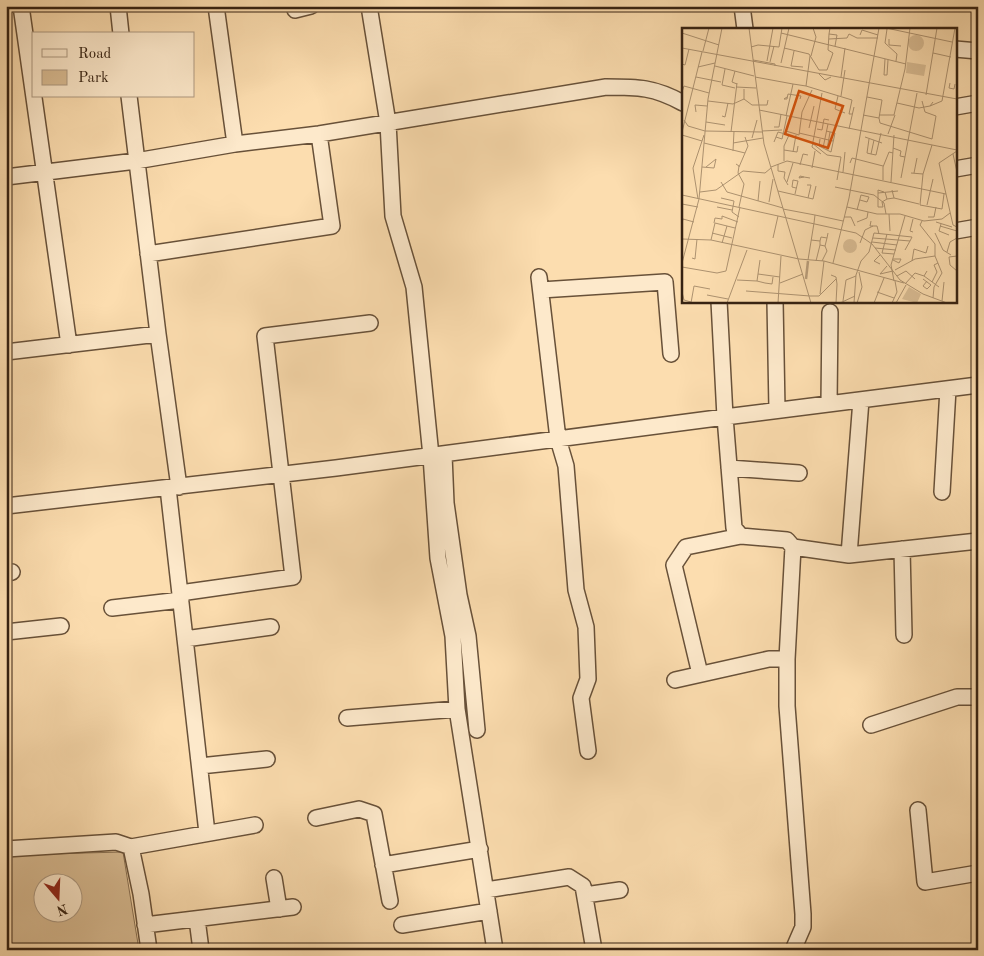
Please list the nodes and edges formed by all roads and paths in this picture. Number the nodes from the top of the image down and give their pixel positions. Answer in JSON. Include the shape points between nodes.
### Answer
{"nodes":[{"id":1,"x":21,"y":6,"type":"edge"},
{"id":2,"x":118,"y":6,"type":"edge"},
{"id":3,"x":216,"y":6,"type":"edge"},
{"id":4,"x":311,"y":6,"type":"edge"},
{"id":5,"x":369,"y":6,"type":"edge"},
{"id":6,"x":742,"y":6,"type":"edge"},
{"id":7,"x":295,"y":10,"type":"dead end"},
{"id":8,"x":746,"y":28,"type":"edge"},
{"id":9,"x":121,"y":32,"type":"edge"},
{"id":10,"x":956,"y":49,"type":"edge"},
{"id":11,"x":978,"y":51,"type":"edge"},
{"id":12,"x":32,"y":85,"type":"edge"},
{"id":13,"x":34,"y":98,"type":"edge"},
{"id":14,"x":129,"y":98,"type":"edge"},
{"id":15,"x":682,"y":103,"type":"edge"},
{"id":16,"x":978,"y":103,"type":"edge"},
{"id":17,"x":956,"y":107,"type":"edge"},
{"id":18,"x":388,"y":123,"type":"junction"},
{"id":19,"x":319,"y":134,"type":"junction"},
{"id":20,"x":235,"y":144,"type":"junction"},
{"id":21,"x":136,"y":161,"type":"junction"},
{"id":22,"x":978,"y":165,"type":"edge"},
{"id":23,"x":956,"y":169,"type":"edge"},
{"id":24,"x":44,"y":172,"type":"junction"},
{"id":25,"x":6,"y":176,"type":"edge"},
{"id":26,"x":978,"y":227,"type":"edge"},
{"id":27,"x":956,"y":231,"type":"edge"},
{"id":28,"x":148,"y":254,"type":"junction"},
{"id":29,"x":719,"y":302,"type":"edge"},
{"id":30,"x":776,"y":302,"type":"edge"},
{"id":31,"x":830,"y":312,"type":"dead end"},
{"id":32,"x":370,"y":323,"type":"dead end"},
{"id":33,"x":158,"y":334,"type":"junction"},
{"id":34,"x":69,"y":345,"type":"junction"},
{"id":35,"x":6,"y":352,"type":"edge"},
{"id":36,"x":671,"y":354,"type":"dead end"},
{"id":37,"x":978,"y":385,"type":"edge"},
{"id":38,"x":948,"y":389,"type":"junction"},
{"id":39,"x":860,"y":400,"type":"junction"},
{"id":40,"x":829,"y":404,"type":"junction"},
{"id":41,"x":777,"y":410,"type":"junction"},
{"id":42,"x":725,"y":417,"type":"junction"},
{"id":43,"x":558,"y":439,"type":"junction"},
{"id":44,"x":438,"y":456,"type":"junction"},
{"id":45,"x":729,"y":468,"type":"junction"},
{"id":46,"x":799,"y":473,"type":"dead end"},
{"id":47,"x":281,"y":475,"type":"junction"},
{"id":48,"x":174,"y":487,"type":"junction"},
{"id":49,"x":942,"y":492,"type":"dead end"},
{"id":50,"x":6,"y":506,"type":"edge"},
{"id":51,"x":741,"y":536,"type":"junction"},
{"id":52,"x":978,"y":541,"type":"edge"},
{"id":53,"x":793,"y":547,"type":"junction"},
{"id":54,"x":902,"y":549,"type":"junction"},
{"id":55,"x":849,"y":555,"type":"junction"},
{"id":56,"x":180,"y":597,"type":"junction"},
{"id":57,"x":112,"y":608,"type":"dead end"},
{"id":58,"x":61,"y":626,"type":"dead end"},
{"id":59,"x":271,"y":627,"type":"dead end"},
{"id":60,"x":6,"y":632,"type":"edge"},
{"id":61,"x":904,"y":635,"type":"dead end"},
{"id":62,"x":185,"y":639,"type":"junction"},
{"id":63,"x":787,"y":659,"type":"junction"},
{"id":64,"x":700,"y":674,"type":"junction"},
{"id":65,"x":674,"y":680,"type":"dead end"},
{"id":66,"x":978,"y":697,"type":"edge"},
{"id":67,"x":457,"y":709,"type":"junction"},
{"id":68,"x":347,"y":718,"type":"dead end"},
{"id":69,"x":871,"y":725,"type":"dead end"},
{"id":70,"x":477,"y":730,"type":"dead end"},
{"id":71,"x":588,"y":751,"type":"dead end"},
{"id":72,"x":268,"y":759,"type":"dead end"},
{"id":73,"x":200,"y":766,"type":"junction"},
{"id":74,"x":918,"y":810,"type":"dead end"},
{"id":75,"x":316,"y":818,"type":"dead end"},
{"id":76,"x":255,"y":825,"type":"dead end"},
{"id":77,"x":207,"y":833,"type":"junction"},
{"id":78,"x":131,"y":847,"type":"junction"},
{"id":79,"x":6,"y":849,"type":"edge"},
{"id":80,"x":480,"y":849,"type":"junction"},
{"id":81,"x":384,"y":865,"type":"junction"},
{"id":82,"x":978,"y":873,"type":"edge"},
{"id":83,"x":274,"y":878,"type":"dead end"},
{"id":84,"x":486,"y":890,"type":"junction"},
{"id":85,"x":620,"y":890,"type":"dead end"},
{"id":86,"x":585,"y":895,"type":"junction"},
{"id":87,"x":390,"y":901,"type":"dead end"},
{"id":88,"x":489,"y":911,"type":"junction"},
{"id":89,"x":197,"y":919,"type":"junction"},
{"id":90,"x":145,"y":925,"type":"junction"},
{"id":91,"x":402,"y":925,"type":"dead end"},
{"id":92,"x":149,"y":950,"type":"edge"},
{"id":93,"x":201,"y":950,"type":"edge"},
{"id":94,"x":495,"y":950,"type":"edge"},
{"id":95,"x":594,"y":950,"type":"edge"},
{"id":96,"x":793,"y":950,"type":"edge"}],
"edges":[{"from":1,"to":12,"type":"street"},
{"from":2,"to":9,"type":"street"},
{"from":3,"to":20,"type":"street"},
{"from":4,"to":7,"type":"street"},
{"from":5,"to":18,"type":"street"},
{"from":6,"to":8,"type":"street"},
{"from":10,"to":11,"type":"street"},
{"from":13,"to":24,"type":"street"},
{"from":14,"to":21,"type":"street"},
{"from":15,"to":18,"type":"street","via":[[666,94],[637,87],[606,87]]},
{"from":16,"to":17,"type":"street"},
{"from":18,"to":19,"type":"street"},
{"from":18,"to":44,"type":"street","via":[[392,216],[414,287]]},
{"from":19,"to":20,"type":"street"},
{"from":19,"to":28,"type":"street","via":[[332,226]]},
{"from":20,"to":21,"type":"street"},
{"from":21,"to":24,"type":"street"},
{"from":21,"to":28,"type":"street"},
{"from":22,"to":23,"type":"street"},
{"from":24,"to":25,"type":"street"},
{"from":24,"to":34,"type":"street"},
{"from":26,"to":27,"type":"street"},
{"from":28,"to":33,"type":"street"},
{"from":29,"to":42,"type":"street"},
{"from":30,"to":41,"type":"street"},
{"from":31,"to":40,"type":"street"},
{"from":32,"to":47,"type":"street","via":[[264,336]]},
{"from":33,"to":34,"type":"street"},
{"from":33,"to":48,"type":"street"},
{"from":34,"to":35,"type":"street"},
{"from":36,"to":43,"type":"street","via":[[665,282],[540,284]]},
{"from":37,"to":38,"type":"street"},
{"from":38,"to":39,"type":"street"},
{"from":38,"to":49,"type":"street"},
{"from":39,"to":40,"type":"street"},
{"from":39,"to":55,"type":"street"},
{"from":40,"to":41,"type":"street"},
{"from":41,"to":42,"type":"street"},
{"from":42,"to":43,"type":"street"},
{"from":42,"to":45,"type":"street"},
{"from":43,"to":44,"type":"street"},
{"from":43,"to":71,"type":"street","via":[[566,466],[576,590],[586,627],[588,679],[581,698]]},
{"from":44,"to":47,"type":"street"},
{"from":44,"to":67,"type":"street","via":[[438,558],[454,636]]},
{"from":44,"to":70,"type":"street","via":[[468,636]]},
{"from":45,"to":46,"type":"street"},
{"from":45,"to":51,"type":"street","via":[[734,528]]},
{"from":47,"to":48,"type":"street"},
{"from":47,"to":56,"type":"street","via":[[293,577]]},
{"from":48,"to":50,"type":"street"},
{"from":48,"to":56,"type":"street"},
{"from":51,"to":53,"type":"street","via":[[787,540]]},
{"from":51,"to":64,"type":"street","via":[[686,547],[674,565]]},
{"from":52,"to":54,"type":"street"},
{"from":53,"to":55,"type":"street"},
{"from":53,"to":63,"type":"street"},
{"from":54,"to":55,"type":"street"},
{"from":54,"to":61,"type":"street"},
{"from":56,"to":57,"type":"street"},
{"from":56,"to":62,"type":"street"},
{"from":58,"to":60,"type":"street"},
{"from":59,"to":62,"type":"street"},
{"from":62,"to":73,"type":"street"},
{"from":63,"to":64,"type":"street","via":[[769,659]]},
{"from":63,"to":96,"type":"street","via":[[787,706],[803,914],[803,927]]},
{"from":64,"to":65,"type":"street"},
{"from":66,"to":69,"type":"street","via":[[957,697]]},
{"from":67,"to":68,"type":"street"},
{"from":67,"to":80,"type":"street"},
{"from":72,"to":73,"type":"street"},
{"from":73,"to":77,"type":"street"},
{"from":74,"to":82,"type":"street","via":[[925,882]]},
{"from":75,"to":81,"type":"street","via":[[359,809],[374,814]]},
{"from":76,"to":77,"type":"street"},
{"from":77,"to":78,"type":"street"},
{"from":78,"to":79,"type":"street","via":[[116,842]]},
{"from":78,"to":90,"type":"street"},
{"from":80,"to":81,"type":"street"},
{"from":80,"to":84,"type":"street"},
{"from":81,"to":87,"type":"street"},
{"from":83,"to":89,"type":"street","via":[[286,908]]},
{"from":84,"to":86,"type":"street","via":[[569,877],[583,886]]},
{"from":84,"to":88,"type":"street"},
{"from":85,"to":86,"type":"street"},
{"from":86,"to":95,"type":"street"},
{"from":88,"to":91,"type":"street"},
{"from":88,"to":94,"type":"street"},
{"from":89,"to":90,"type":"street"},
{"from":89,"to":93,"type":"street"},
{"from":90,"to":92,"type":"street"}]}
